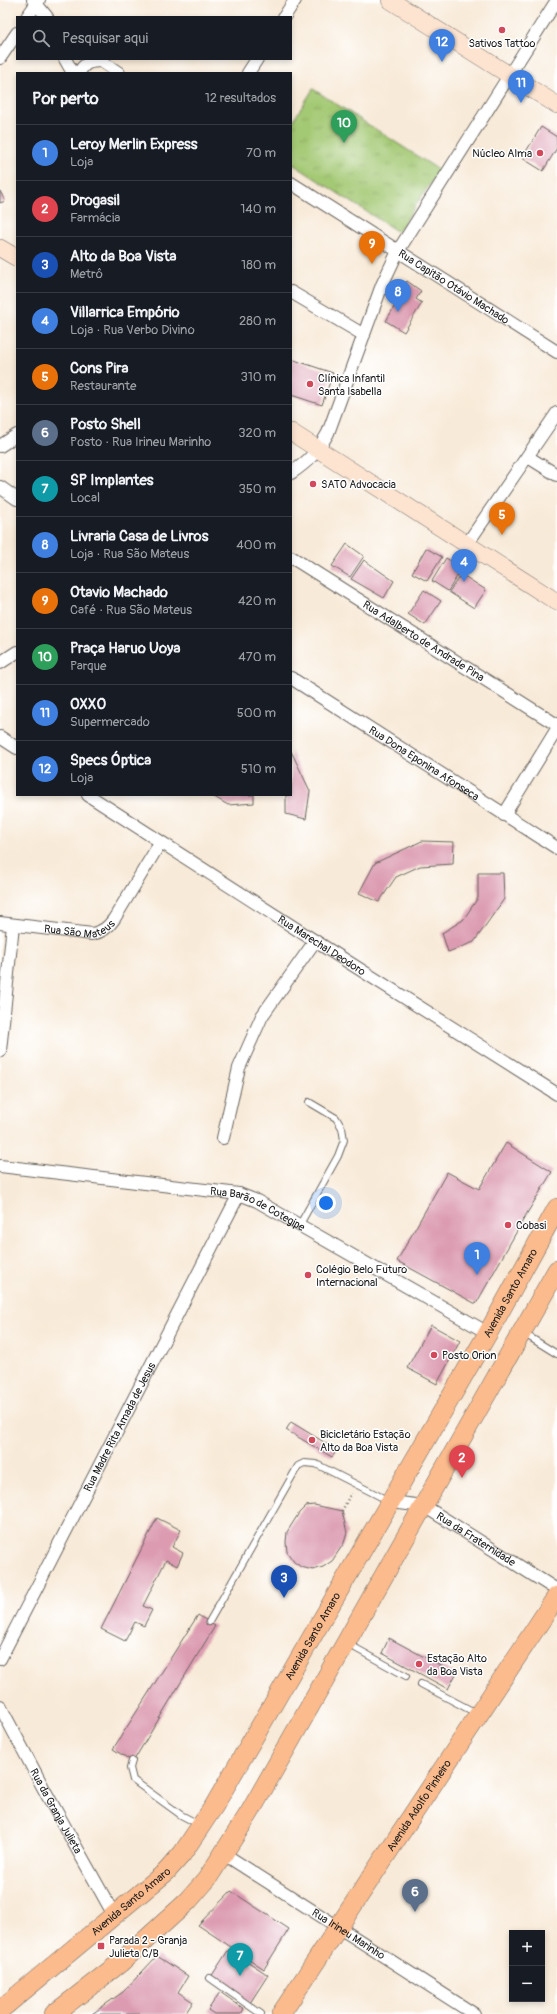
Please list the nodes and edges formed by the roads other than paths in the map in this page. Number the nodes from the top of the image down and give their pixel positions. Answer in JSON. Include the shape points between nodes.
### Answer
{"nodes":[{"id":1,"x":295,"y":0,"type":"edge"},
{"id":2,"x":390,"y":0,"type":"edge"},
{"id":3,"x":557,"y":0,"type":"edge"},
{"id":4,"x":36,"y":1,"type":"edge"},
{"id":5,"x":28,"y":16,"type":"edge"},
{"id":6,"x":46,"y":16,"type":"edge"},
{"id":7,"x":285,"y":16,"type":"edge"},
{"id":8,"x":16,"y":34,"type":"edge"},
{"id":9,"x":0,"y":58,"type":"edge"},
{"id":10,"x":66,"y":60,"type":"edge"},
{"id":11,"x":100,"y":60,"type":"edge"},
{"id":12,"x":256,"y":60,"type":"edge"},
{"id":13,"x":72,"y":72,"type":"edge"},
{"id":14,"x":80,"y":72,"type":"edge"},
{"id":15,"x":118,"y":72,"type":"edge"},
{"id":16,"x":249,"y":72,"type":"edge"},
{"id":17,"x":509,"y":75,"type":"junction"},
{"id":18,"x":556,"y":101,"type":"edge"},
{"id":19,"x":292,"y":184,"type":"edge"},
{"id":20,"x":0,"y":248,"type":"edge"},
{"id":21,"x":398,"y":251,"type":"junction"},
{"id":22,"x":16,"y":257,"type":"edge"},
{"id":23,"x":292,"y":293,"type":"edge"},
{"id":24,"x":364,"y":334,"type":"junction"},
{"id":25,"x":557,"y":352,"type":"edge"},
{"id":26,"x":557,"y":413,"type":"edge"},
{"id":27,"x":292,"y":433,"type":"edge"},
{"id":28,"x":16,"y":436,"type":"edge"},
{"id":29,"x":0,"y":446,"type":"edge"},
{"id":30,"x":319,"y":449,"type":"junction"},
{"id":31,"x":528,"y":457,"type":"junction"},
{"id":32,"x":292,"y":473,"type":"edge"},
{"id":33,"x":557,"y":475,"type":"edge"},
{"id":34,"x":0,"y":487,"type":"edge"},
{"id":35,"x":16,"y":498,"type":"edge"},
{"id":36,"x":467,"y":544,"type":"junction"},
{"id":37,"x":292,"y":558,"type":"edge"},
{"id":38,"x":557,"y":602,"type":"edge"},
{"id":39,"x":16,"y":653,"type":"edge"},
{"id":40,"x":0,"y":663,"type":"edge"},
{"id":41,"x":292,"y":679,"type":"edge"},
{"id":42,"x":557,"y":725,"type":"edge"},
{"id":43,"x":557,"y":729,"type":"edge"},
{"id":44,"x":0,"y":737,"type":"edge"},
{"id":45,"x":16,"y":747,"type":"edge"},
{"id":46,"x":90,"y":796,"type":"edge"},
{"id":47,"x":504,"y":815,"type":"junction"},
{"id":48,"x":160,"y":843,"type":"junction"},
{"id":49,"x":557,"y":848,"type":"edge"},
{"id":50,"x":0,"y":923,"type":"edge"},
{"id":51,"x":13,"y":925,"type":"junction"},
{"id":52,"x":314,"y":942,"type":"junction"},
{"id":53,"x":0,"y":1051,"type":"edge"},
{"id":54,"x":557,"y":1094,"type":"edge"},
{"id":55,"x":309,"y":1102,"type":"dead end"},
{"id":56,"x":222,"y":1138,"type":"dead end"},
{"id":57,"x":0,"y":1166,"type":"edge"},
{"id":58,"x":239,"y":1194,"type":"junction"},
{"id":59,"x":557,"y":1208,"type":"edge"},
{"id":60,"x":299,"y":1226,"type":"junction"},
{"id":61,"x":557,"y":1270,"type":"edge"},
{"id":62,"x":521,"y":1332,"type":"junction"},
{"id":63,"x":488,"y":1333,"type":"junction"},
{"id":64,"x":557,"y":1354,"type":"edge"},
{"id":65,"x":390,"y":1502,"type":"junction"},
{"id":66,"x":424,"y":1506,"type":"junction"},
{"id":67,"x":557,"y":1590,"type":"edge"},
{"id":68,"x":557,"y":1596,"type":"edge"},
{"id":69,"x":209,"y":1622,"type":"dead end"},
{"id":70,"x":346,"y":1643,"type":"junction"},
{"id":71,"x":0,"y":1659,"type":"edge"},
{"id":72,"x":406,"y":1676,"type":"dead end"},
{"id":73,"x":420,"y":1684,"type":"dead end"},
{"id":74,"x":0,"y":1706,"type":"edge"},
{"id":75,"x":479,"y":1714,"type":"junction"},
{"id":76,"x":132,"y":1761,"type":"dead end"},
{"id":77,"x":201,"y":1826,"type":"junction"},
{"id":78,"x":224,"y":1854,"type":"junction"},
{"id":79,"x":114,"y":1915,"type":"junction"},
{"id":80,"x":338,"y":1927,"type":"junction"},
{"id":81,"x":210,"y":1978,"type":"dead end"},
{"id":82,"x":0,"y":2010,"type":"edge"},
{"id":83,"x":54,"y":2014,"type":"edge"},
{"id":84,"x":261,"y":2014,"type":"edge"},
{"id":85,"x":281,"y":2014,"type":"edge"},
{"id":86,"x":474,"y":2014,"type":"edge"}],
"edges":[{"from":1,"to":7,"type":"street"},
{"from":2,"to":17,"type":"street"},
{"from":3,"to":17,"type":"street"},
{"from":4,"to":5,"type":"street"},
{"from":4,"to":6,"type":"street"},
{"from":8,"to":9,"type":"street"},
{"from":10,"to":13,"type":"street"},
{"from":11,"to":14,"type":"street","via":[[84,64]]},
{"from":11,"to":15,"type":"street"},
{"from":12,"to":16,"type":"street"},
{"from":17,"to":18,"type":"street"},
{"from":17,"to":21,"type":"street"},
{"from":19,"to":21,"type":"street","name":"Rua Capitão Otávio Machado"},
{"from":20,"to":22,"type":"street"},
{"from":21,"to":24,"type":"street"},
{"from":21,"to":25,"type":"street","name":"Rua Capitão Otávio Machado"},
{"from":23,"to":24,"type":"street"},
{"from":24,"to":30,"type":"street","via":[[328,433]]},
{"from":26,"to":31,"type":"street"},
{"from":27,"to":30,"type":"street"},
{"from":28,"to":29,"type":"street"},
{"from":30,"to":32,"type":"street","via":[[306,464]]},
{"from":30,"to":36,"type":"street"},
{"from":31,"to":33,"type":"street"},
{"from":31,"to":36,"type":"street"},
{"from":34,"to":35,"type":"street"},
{"from":36,"to":38,"type":"street"},
{"from":37,"to":42,"type":"street","name":"Rua Adalberto de Andrade Pina"},
{"from":39,"to":40,"type":"street"},
{"from":41,"to":47,"type":"street","name":"Rua Dona Eponina Afonseca"},
{"from":43,"to":47,"type":"street"},
{"from":44,"to":45,"type":"street"},
{"from":46,"to":48,"type":"street","name":"Rua Marechal Deodoro"},
{"from":47,"to":49,"type":"street","name":"Rua Dona Eponina Afonseca"},
{"from":48,"to":51,"type":"street","name":"Rua São Mateus","via":[[106,929],[92,934]]},
{"from":48,"to":52,"type":"street","name":"Rua Marechal Deodoro"},
{"from":50,"to":51,"type":"street","name":"Rua São Mateus"},
{"from":51,"to":53,"type":"street"},
{"from":52,"to":54,"type":"street","name":"Rua Marechal Deodoro"},
{"from":52,"to":56,"type":"street","via":[[262,1016],[239,1068]]},
{"from":55,"to":60,"type":"lane","via":[[336,1118],[342,1128],[344,1140],[338,1156]]},
{"from":57,"to":58,"type":"street","name":"Rua Barão de Cotegipe"},
{"from":58,"to":60,"type":"street","name":"Rua Barão de Cotegipe","via":[[257,1201]]},
{"from":58,"to":71,"type":"street","name":"Rua Madre Rita Amada de Jesus"},
{"from":59,"to":63,"type":"main road","name":"Avenida Santo Amaro"},
{"from":60,"to":63,"type":"street","name":"Rua Barão de Cotegipe"},
{"from":61,"to":62,"type":"main road"},
{"from":62,"to":64,"type":"lane"},
{"from":62,"to":66,"type":"main road"},
{"from":63,"to":65,"type":"main road","name":"Avenida Santo Amaro"},
{"from":65,"to":66,"type":"street","name":"Rua da Fraternidade"},
{"from":65,"to":69,"type":"lane","via":[[316,1464],[304,1463],[298,1466]]},
{"from":65,"to":77,"type":"main road","name":"Avenida Santo Amaro"},
{"from":66,"to":67,"type":"street","name":"Rua da Fraternidade"},
{"from":66,"to":70,"type":"main road"},
{"from":68,"to":75,"type":"main road","name":"Avenida Adolfo Pinheiro"},
{"from":70,"to":72,"type":"lane"},
{"from":70,"to":78,"type":"main road"},
{"from":73,"to":75,"type":"lane"},
{"from":74,"to":79,"type":"street","name":"Rua da Granja Julieta"},
{"from":75,"to":80,"type":"main road","name":"Avenida Adolfo Pinheiro"},
{"from":76,"to":77,"type":"lane","via":[[130,1768],[133,1780]]},
{"from":77,"to":79,"type":"main road","name":"Avenida Santo Amaro","via":[[166,1872]]},
{"from":78,"to":80,"type":"street","name":"Rua Irineu Marinho"},
{"from":78,"to":83,"type":"main road","via":[[207,1879],[178,1910],[120,1963]]},
{"from":79,"to":82,"type":"main road","name":"Avenida Santo Amaro"},
{"from":80,"to":85,"type":"main road","name":"Avenida Adolfo Pinheiro"},
{"from":80,"to":86,"type":"street","name":"Rua Irineu Marinho"},
{"from":81,"to":84,"type":"lane"}]}
